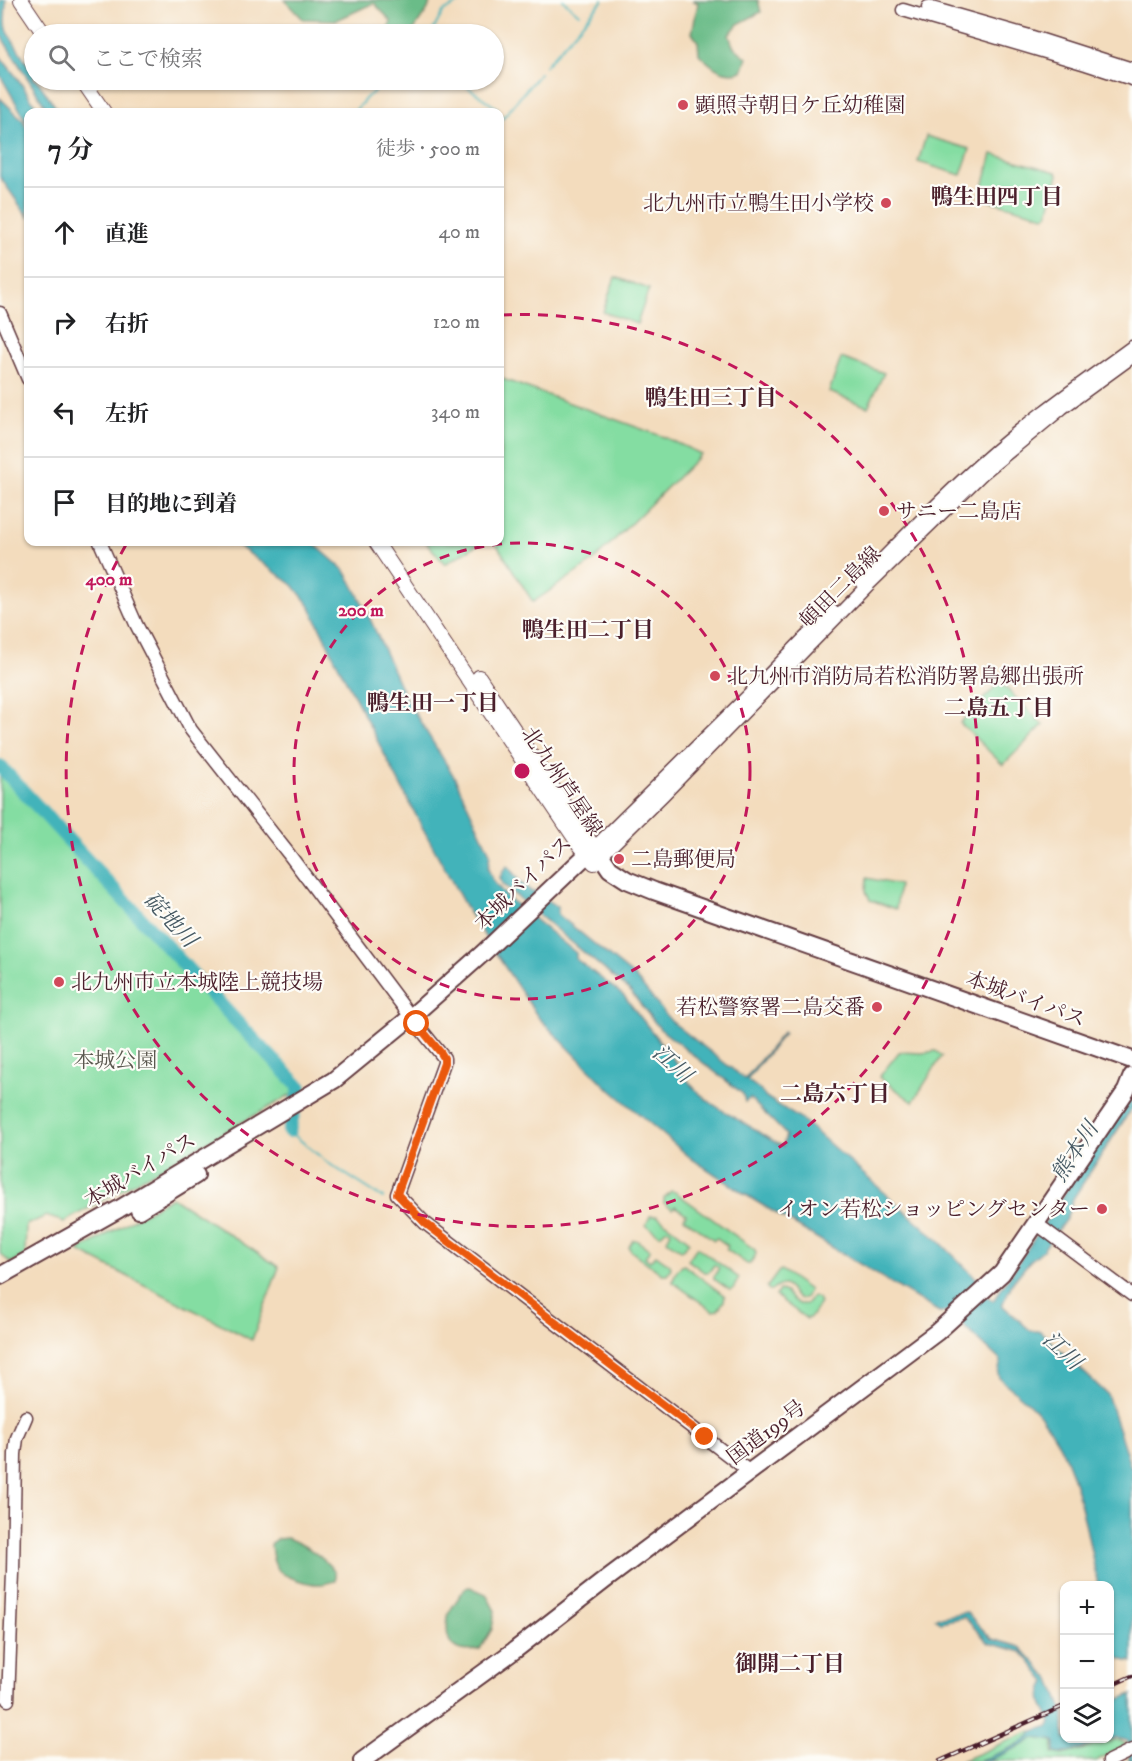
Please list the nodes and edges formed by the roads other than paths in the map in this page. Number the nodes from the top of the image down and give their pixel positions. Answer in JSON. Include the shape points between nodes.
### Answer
{"nodes":[{"id":1,"x":21,"y":0,"type":"edge"},
{"id":2,"x":30,"y":0,"type":"edge"},
{"id":3,"x":928,"y":7,"type":"dead end"},
{"id":4,"x":903,"y":10,"type":"dead end"},
{"id":5,"x":37,"y":24,"type":"edge"},
{"id":6,"x":46,"y":24,"type":"edge"},
{"id":7,"x":1132,"y":69,"type":"edge"},
{"id":8,"x":1132,"y":79,"type":"edge"},
{"id":9,"x":79,"y":90,"type":"edge"},
{"id":10,"x":89,"y":90,"type":"edge"},
{"id":11,"x":90,"y":108,"type":"edge"},
{"id":12,"x":101,"y":108,"type":"edge"},
{"id":13,"x":0,"y":313,"type":"edge"},
{"id":14,"x":1132,"y":346,"type":"edge"},
{"id":15,"x":1132,"y":357,"type":"edge"},
{"id":16,"x":24,"y":369,"type":"edge"},
{"id":17,"x":102,"y":546,"type":"edge"},
{"id":18,"x":379,"y":546,"type":"edge"},
{"id":19,"x":390,"y":546,"type":"edge"},
{"id":20,"x":594,"y":855,"type":"junction"},
{"id":21,"x":414,"y":1020,"type":"junction"},
{"id":22,"x":1132,"y":1060,"type":"edge"},
{"id":23,"x":1132,"y":1068,"type":"edge"},
{"id":24,"x":1132,"y":1076,"type":"edge"},
{"id":25,"x":288,"y":1113,"type":"junction"},
{"id":26,"x":1036,"y":1224,"type":"junction"},
{"id":27,"x":0,"y":1276,"type":"edge"},
{"id":28,"x":0,"y":1289,"type":"edge"},
{"id":29,"x":1132,"y":1295,"type":"edge"},
{"id":30,"x":26,"y":1417,"type":"dead end"},
{"id":31,"x":750,"y":1472,"type":"junction"},
{"id":32,"x":8,"y":1700,"type":"dead end"},
{"id":33,"x":1132,"y":1750,"type":"edge"},
{"id":34,"x":1113,"y":1759,"type":"edge"},
{"id":35,"x":362,"y":1761,"type":"edge"}],
"edges":[{"from":1,"to":5,"type":"main road"},
{"from":2,"to":6,"type":"main road"},
{"from":3,"to":7,"type":"street"},
{"from":4,"to":8,"type":"street"},
{"from":9,"to":11,"type":"main road"},
{"from":10,"to":12,"type":"main road"},
{"from":13,"to":16,"type":"street"},
{"from":14,"to":20,"type":"street","name":"頓田二島線","via":[[1056,402],[955,487]]},
{"from":15,"to":20,"type":"street","name":"頓田二島線","via":[[983,473],[720,737]]},
{"from":17,"to":21,"type":"street","via":[[136,624],[191,730]]},
{"from":18,"to":20,"type":"main road","name":"北九州芦屋線","via":[[578,843]]},
{"from":19,"to":20,"type":"main road","name":"北九州芦屋線"},
{"from":20,"to":21,"type":"highway","name":"本城バイパス"},
{"from":20,"to":22,"type":"highway","name":"本城バイパス","via":[[627,880],[654,891]]},
{"from":20,"to":23,"type":"highway","name":"本城バイパス","via":[[622,885],[650,899]]},
{"from":21,"to":25,"type":"highway","name":"本城バイパス"},
{"from":21,"to":25,"type":"highway","name":"本城バイパス","via":[[339,1088]]},
{"from":21,"to":31,"type":"street","via":[[441,1053],[444,1063],[397,1194],[425,1223]]},
{"from":24,"to":26,"type":"highway","name":"国道199号","via":[[1126,1091]]},
{"from":25,"to":27,"type":"highway","name":"本城バイパス"},
{"from":25,"to":28,"type":"highway","name":"本城バイパス","via":[[168,1193]]},
{"from":26,"to":29,"type":"street"},
{"from":26,"to":31,"type":"highway","name":"国道199号","via":[[1002,1273],[941,1328]]},
{"from":30,"to":32,"type":"street","via":[[15,1454]]},
{"from":31,"to":35,"type":"highway","name":"国道199号"},
{"from":33,"to":34,"type":"street"}]}
